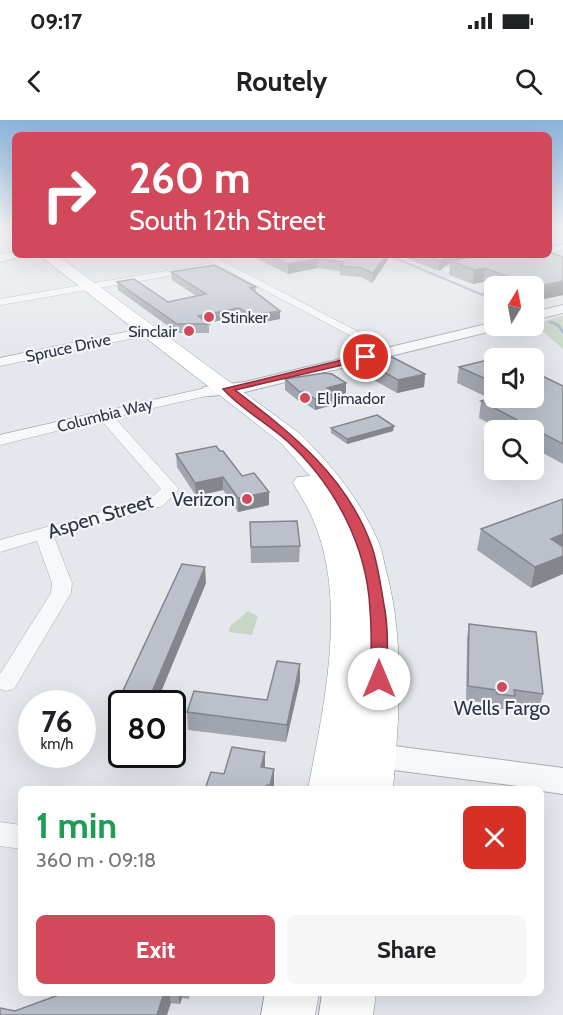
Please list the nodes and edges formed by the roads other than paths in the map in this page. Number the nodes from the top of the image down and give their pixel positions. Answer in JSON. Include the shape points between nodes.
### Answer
{"nodes":[{"id":1,"x":55,"y":269,"type":"edge"},
{"id":2,"x":62,"y":269,"type":"edge"},
{"id":3,"x":193,"y":269,"type":"edge"},
{"id":4,"x":231,"y":269,"type":"edge"},
{"id":5,"x":453,"y":269,"type":"edge"},
{"id":6,"x":446,"y":270,"type":"edge"},
{"id":7,"x":83,"y":287,"type":"junction"},
{"id":8,"x":0,"y":302,"type":"edge"},
{"id":9,"x":563,"y":309,"type":"edge"},
{"id":10,"x":544,"y":314,"type":"edge"},
{"id":11,"x":484,"y":329,"type":"edge"},
{"id":12,"x":135,"y":334,"type":"junction"},
{"id":13,"x":389,"y":351,"type":"junction"},
{"id":14,"x":0,"y":362,"type":"edge"},
{"id":15,"x":219,"y":390,"type":"junction"},
{"id":16,"x":105,"y":415,"type":"junction"},
{"id":17,"x":0,"y":440,"type":"edge"},
{"id":18,"x":43,"y":533,"type":"junction"},
{"id":19,"x":0,"y":546,"type":"edge"},
{"id":20,"x":6,"y":683,"type":"dead end"},
{"id":21,"x":375,"y":756,"type":"junction"},
{"id":22,"x":332,"y":770,"type":"edge"},
{"id":23,"x":563,"y":781,"type":"edge"},
{"id":24,"x":372,"y":786,"type":"edge"},
{"id":25,"x":0,"y":834,"type":"edge"},
{"id":26,"x":18,"y":837,"type":"edge"},
{"id":27,"x":291,"y":996,"type":"edge"},
{"id":28,"x":349,"y":996,"type":"edge"},
{"id":29,"x":288,"y":1015,"type":"edge"},
{"id":30,"x":346,"y":1015,"type":"edge"}],
"edges":[{"from":1,"to":7,"type":"highway"},
{"from":2,"to":7,"type":"highway"},
{"from":3,"to":7,"type":"street"},
{"from":4,"to":13,"type":"street"},
{"from":5,"to":6,"type":"street"},
{"from":7,"to":8,"type":"street"},
{"from":7,"to":12,"type":"highway"},
{"from":7,"to":15,"type":"highway"},
{"from":9,"to":10,"type":"street"},
{"from":11,"to":13,"type":"street"},
{"from":12,"to":14,"type":"street","name":"Spruce Drive"},
{"from":12,"to":15,"type":"highway"},
{"from":13,"to":15,"type":"street"},
{"from":15,"to":16,"type":"street","name":"Columbia Way"},
{"from":15,"to":21,"type":"highway","via":[[290,438],[314,461],[343,501],[365,547],[378,608],[379,710]]},
{"from":15,"to":22,"type":"highway","via":[[287,459],[326,515],[342,569],[347,628],[345,689]]},
{"from":16,"to":17,"type":"street","name":"Columbia Way"},
{"from":16,"to":18,"type":"street","name":"Aspen Street","via":[[171,489],[157,502]]},
{"from":18,"to":19,"type":"street","name":"Aspen Street"},
{"from":18,"to":20,"type":"street","via":[[62,583],[61,593]]},
{"from":21,"to":22,"type":"street"},
{"from":21,"to":23,"type":"street"},
{"from":21,"to":24,"type":"highway"},
{"from":25,"to":26,"type":"street"},
{"from":27,"to":29,"type":"highway"},
{"from":28,"to":30,"type":"highway"}]}
